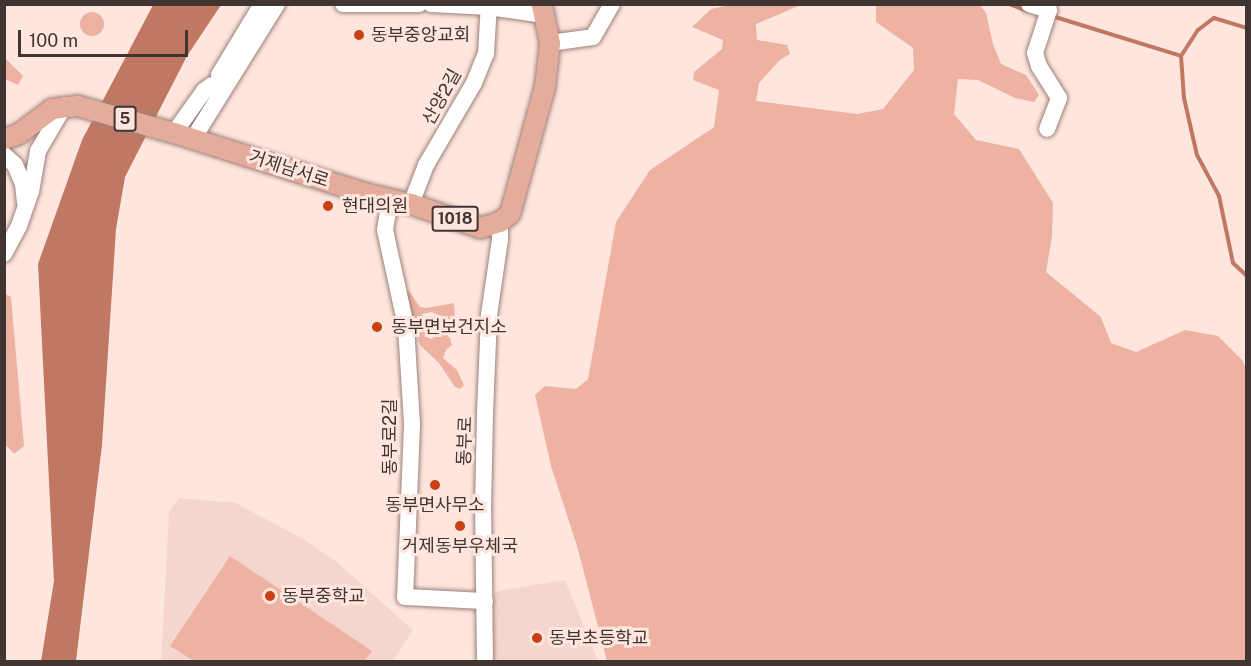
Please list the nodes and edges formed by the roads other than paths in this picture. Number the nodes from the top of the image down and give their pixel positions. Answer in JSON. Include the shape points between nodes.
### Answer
{"nodes":[{"id":1,"x":262,"y":4,"type":"edge"},
{"id":2,"x":277,"y":4,"type":"edge"},
{"id":3,"x":343,"y":4,"type":"edge"},
{"id":4,"x":419,"y":4,"type":"edge"},
{"id":5,"x":431,"y":4,"type":"edge"},
{"id":6,"x":612,"y":4,"type":"edge"},
{"id":7,"x":1029,"y":4,"type":"edge"},
{"id":8,"x":489,"y":6,"type":"edge"},
{"id":9,"x":543,"y":10,"type":"edge"},
{"id":10,"x":550,"y":43,"type":"junction"},
{"id":11,"x":72,"y":105,"type":"junction"},
{"id":12,"x":1047,"y":129,"type":"dead end"},
{"id":13,"x":180,"y":135,"type":"junction"},
{"id":14,"x":4,"y":139,"type":"edge"},
{"id":15,"x":4,"y":155,"type":"edge"},
{"id":16,"x":390,"y":201,"type":"junction"},
{"id":17,"x":411,"y":204,"type":"junction"},
{"id":18,"x":26,"y":208,"type":"junction"},
{"id":19,"x":500,"y":222,"type":"junction"},
{"id":20,"x":4,"y":254,"type":"edge"},
{"id":21,"x":485,"y":601,"type":"junction"},
{"id":22,"x":485,"y":662,"type":"edge"}],
"edges":[{"from":1,"to":13,"type":"street","via":[[213,85],[204,91]]},
{"from":2,"to":13,"type":"street"},
{"from":3,"to":4,"type":"street"},
{"from":5,"to":8,"type":"street"},
{"from":6,"to":10,"type":"street","via":[[593,37]]},
{"from":7,"to":12,"type":"street","via":[[1049,10],[1035,53],[1059,98]]},
{"from":8,"to":9,"type":"street"},
{"from":8,"to":17,"type":"street","name":"산양2길","via":[[486,54],[474,83],[426,165]]},
{"from":9,"to":10,"type":"main road","number":"1018"},
{"from":10,"to":19,"type":"main road","number":"1018","via":[[545,87],[510,214]]},
{"from":11,"to":13,"type":"main road","name":"거제남서로","number":"5"},
{"from":11,"to":14,"type":"main road","via":[[52,109],[19,134]]},
{"from":11,"to":18,"type":"street","via":[[38,151]]},
{"from":13,"to":16,"type":"main road","name":"거제남서로","number":"1018"},
{"from":15,"to":18,"type":"street","via":[[15,165]]},
{"from":16,"to":17,"type":"main road","name":"거제남서로","number":"1018"},
{"from":16,"to":21,"type":"street","name":"동부로2길","via":[[385,230],[406,326],[412,424],[405,597]]},
{"from":17,"to":19,"type":"main road","name":"거제남서로","number":"1018","via":[[481,228]]},
{"from":18,"to":20,"type":"street"},
{"from":19,"to":21,"type":"street","name":"동부로","via":[[487,359]]},
{"from":21,"to":22,"type":"street","name":"동부로"}]}
